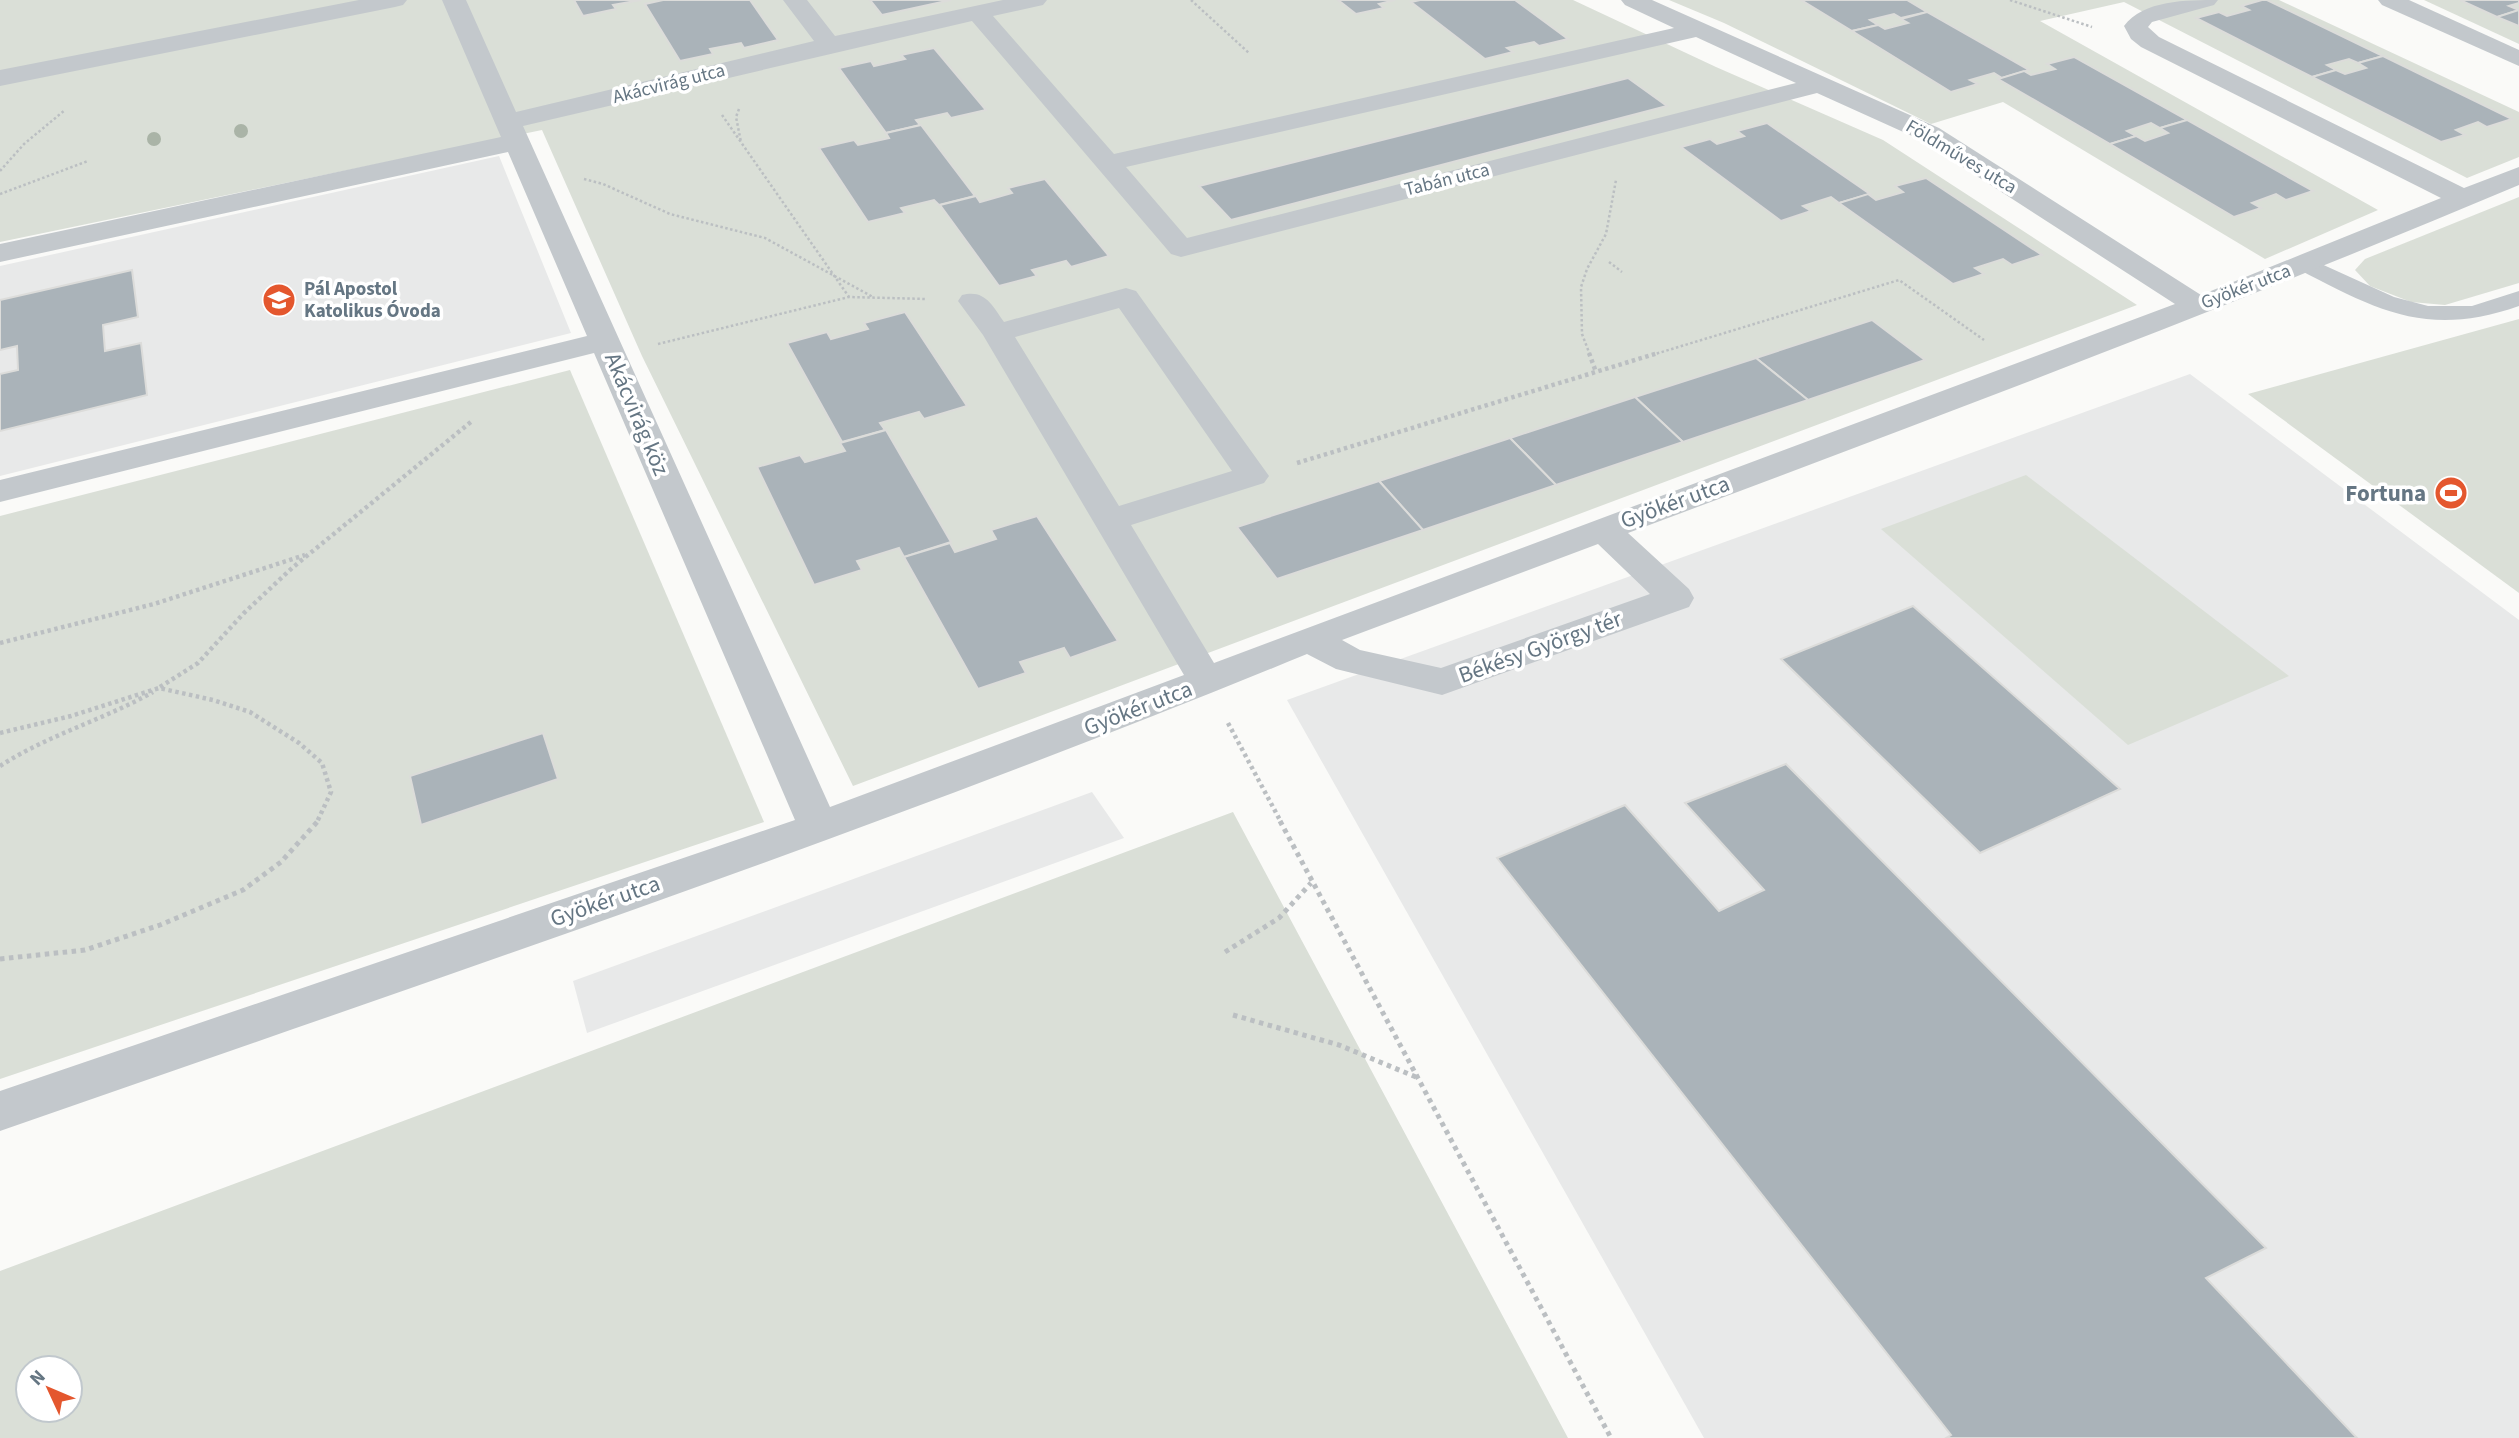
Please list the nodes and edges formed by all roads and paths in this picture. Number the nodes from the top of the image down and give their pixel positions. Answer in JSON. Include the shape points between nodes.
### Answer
{"nodes":[{"id":1,"x":395,"y":0,"type":"edge"},
{"id":2,"x":454,"y":0,"type":"edge"},
{"id":3,"x":795,"y":0,"type":"edge"},
{"id":4,"x":1035,"y":0,"type":"edge"},
{"id":5,"x":1191,"y":0,"type":"edge"},
{"id":6,"x":1633,"y":0,"type":"edge"},
{"id":7,"x":2010,"y":0,"type":"edge"},
{"id":8,"x":2206,"y":0,"type":"edge"},
{"id":9,"x":2390,"y":0,"type":"edge"},
{"id":10,"x":978,"y":13,"type":"junction"},
{"id":11,"x":2049,"y":13,"type":"dead end"},
{"id":12,"x":1700,"y":29,"type":"junction"},
{"id":13,"x":829,"y":45,"type":"junction"},
{"id":14,"x":1251,"y":54,"type":"dead end"},
{"id":15,"x":2519,"y":59,"type":"edge"},
{"id":16,"x":0,"y":78,"type":"edge"},
{"id":17,"x":1821,"y":84,"type":"junction"},
{"id":18,"x":715,"y":106,"type":"dead end"},
{"id":19,"x":1625,"y":135,"type":"junction"},
{"id":20,"x":517,"y":144,"type":"junction"},
{"id":21,"x":88,"y":161,"type":"dead end"},
{"id":22,"x":1110,"y":163,"type":"junction"},
{"id":23,"x":2519,"y":175,"type":"edge"},
{"id":24,"x":0,"y":194,"type":"edge"},
{"id":25,"x":2463,"y":198,"type":"junction"},
{"id":26,"x":0,"y":253,"type":"edge"},
{"id":27,"x":1609,"y":262,"type":"dead end"},
{"id":28,"x":2306,"y":264,"type":"junction"},
{"id":29,"x":1622,"y":272,"type":"dead end"},
{"id":30,"x":835,"y":277,"type":"junction"},
{"id":31,"x":849,"y":297,"type":"junction"},
{"id":32,"x":873,"y":297,"type":"junction"},
{"id":33,"x":2519,"y":298,"type":"edge"},
{"id":34,"x":973,"y":301,"type":"joint"},
{"id":35,"x":2198,"y":306,"type":"junction"},
{"id":36,"x":997,"y":333,"type":"junction"},
{"id":37,"x":608,"y":348,"type":"junction"},
{"id":38,"x":1596,"y":372,"type":"junction"},
{"id":39,"x":2028,"y":372,"type":"junction"},
{"id":40,"x":481,"y":414,"type":"dead end"},
{"id":41,"x":1252,"y":476,"type":"junction"},
{"id":42,"x":0,"y":491,"type":"edge"},
{"id":43,"x":1111,"y":520,"type":"junction"},
{"id":44,"x":1603,"y":529,"type":"junction"},
{"id":45,"x":311,"y":553,"type":"junction"},
{"id":46,"x":1309,"y":639,"type":"junction"},
{"id":47,"x":0,"y":643,"type":"edge"},
{"id":48,"x":1207,"y":682,"type":"junction"},
{"id":49,"x":159,"y":688,"type":"junction"},
{"id":50,"x":0,"y":733,"type":"edge"},
{"id":51,"x":0,"y":766,"type":"edge"},
{"id":52,"x":819,"y":828,"type":"junction"},
{"id":53,"x":1311,"y":883,"type":"junction"},
{"id":54,"x":1225,"y":952,"type":"dead end"},
{"id":55,"x":0,"y":959,"type":"edge"},
{"id":56,"x":1233,"y":1015,"type":"dead end"},
{"id":57,"x":1416,"y":1077,"type":"junction"},
{"id":58,"x":0,"y":1111,"type":"edge"},
{"id":59,"x":1611,"y":1438,"type":"edge"}],
"edges":[{"from":1,"to":16,"type":"street"},
{"from":2,"to":20,"type":"street","name":"Akácvirág köz"},
{"from":3,"to":13,"type":"street"},
{"from":4,"to":10,"type":"street","name":"Akácvirág utca"},
{"from":5,"to":14,"type":"path"},
{"from":6,"to":12,"type":"street","name":"Földműves utca"},
{"from":7,"to":11,"type":"path"},
{"from":8,"to":25,"type":"street","via":[[2144,17],[2136,26],[2150,42]]},
{"from":9,"to":15,"type":"street"},
{"from":10,"to":13,"type":"street","name":"Akácvirág utca"},
{"from":10,"to":22,"type":"street","name":"Tabán utca"},
{"from":12,"to":17,"type":"street","name":"Földműves utca"},
{"from":12,"to":22,"type":"street"},
{"from":13,"to":20,"type":"street","name":"Akácvirág utca"},
{"from":17,"to":19,"type":"street","name":"Tabán utca"},
{"from":17,"to":35,"type":"street","name":"Földműves utca","via":[[1930,134]]},
{"from":18,"to":30,"type":"path"},
{"from":19,"to":22,"type":"street","name":"Tabán utca","via":[[1181,248]]},
{"from":19,"to":38,"type":"path","via":[[1608,226],[1581,287],[1582,334]]},
{"from":20,"to":26,"type":"street","name":"Akácvirág utca"},
{"from":20,"to":30,"type":"path","via":[[657,210],[767,239]]},
{"from":20,"to":37,"type":"street","name":"Akácvirág köz"},
{"from":21,"to":24,"type":"path"},
{"from":23,"to":25,"type":"street","name":"Gyökér utca"},
{"from":25,"to":28,"type":"street","name":"Gyökér utca"},
{"from":27,"to":29,"type":"path"},
{"from":28,"to":33,"type":"lane","via":[[2368,297],[2425,313],[2472,313]]},
{"from":28,"to":35,"type":"street","name":"Gyökér utca"},
{"from":30,"to":31,"type":"path"},
{"from":30,"to":32,"type":"path"},
{"from":31,"to":32,"type":"path"},
{"from":31,"to":37,"type":"path"},
{"from":32,"to":34,"type":"path"},
{"from":34,"to":36,"type":"street","name":"Gyökér utca"},
{"from":35,"to":39,"type":"street","name":"Gyökér utca"},
{"from":36,"to":41,"type":"street","via":[[1126,297]]},
{"from":36,"to":43,"type":"street","name":"Gyökér utca"},
{"from":37,"to":42,"type":"street"},
{"from":37,"to":52,"type":"street","name":"Akácvirág köz"},
{"from":38,"to":39,"type":"path","via":[[1899,280]]},
{"from":38,"to":41,"type":"path"},
{"from":39,"to":44,"type":"street","name":"Gyökér utca"},
{"from":40,"to":45,"type":"path"},
{"from":41,"to":43,"type":"street"},
{"from":43,"to":48,"type":"street","name":"Gyökér utca"},
{"from":44,"to":46,"type":"street","name":"Gyökér utca"},
{"from":44,"to":46,"type":"street","name":"Békésy György tér","via":[[1676,598],[1442,682],[1349,660]]},
{"from":45,"to":47,"type":"path","via":[[174,598]]},
{"from":45,"to":49,"type":"path","via":[[244,613],[198,663]]},
{"from":46,"to":48,"type":"street","name":"Gyökér utca"},
{"from":48,"to":52,"type":"street","name":"Gyökér utca"},
{"from":48,"to":53,"type":"path"},
{"from":49,"to":50,"type":"path"},
{"from":49,"to":51,"type":"path","via":[[114,714],[35,744]]},
{"from":49,"to":55,"type":"path","via":[[250,712],[322,763],[331,792],[315,827],[281,862],[243,890],[160,925],[85,950]]},
{"from":52,"to":58,"type":"street","name":"Gyökér utca"},
{"from":53,"to":54,"type":"path","via":[[1279,918]]},
{"from":53,"to":57,"type":"path"},
{"from":56,"to":57,"type":"path","via":[[1339,1045]]},
{"from":57,"to":59,"type":"path"}]}
